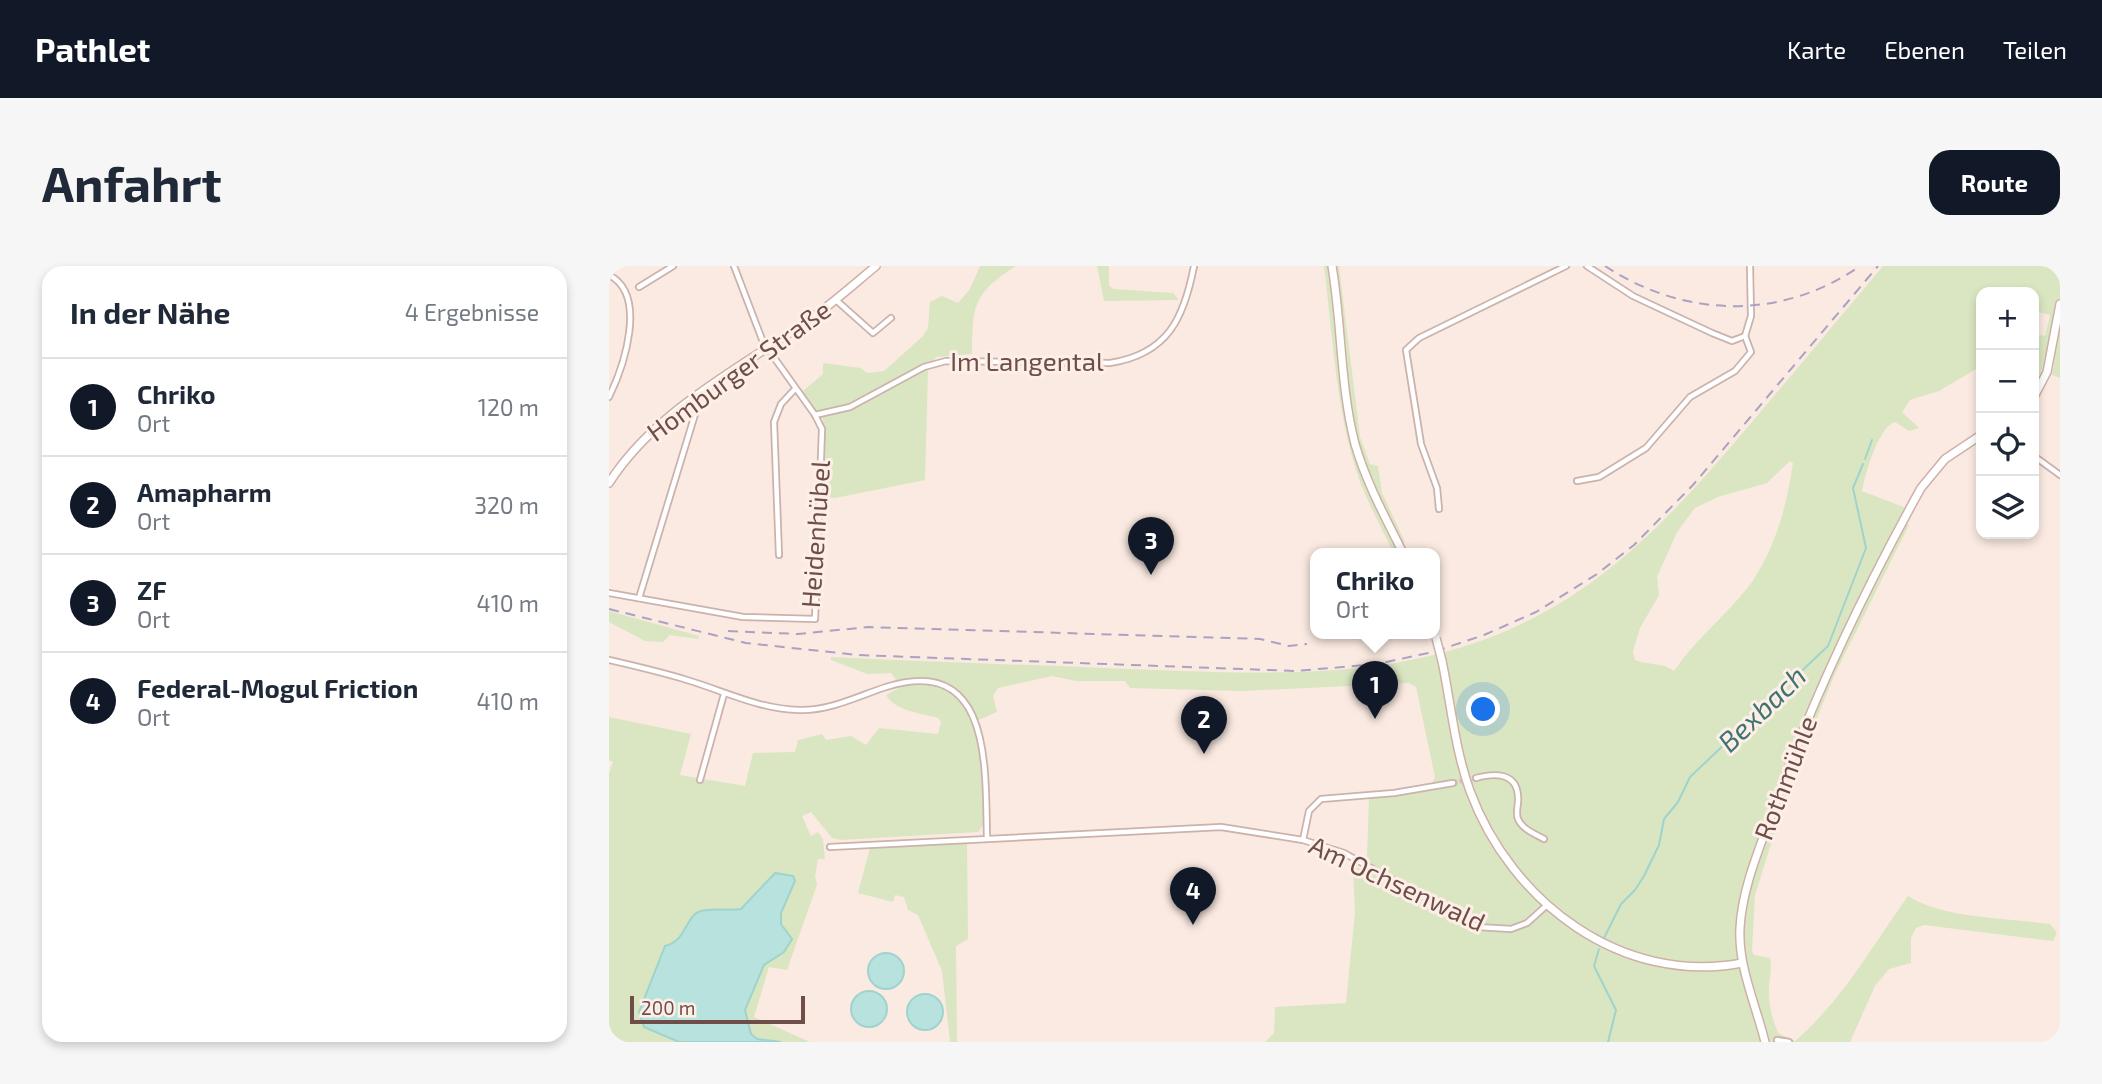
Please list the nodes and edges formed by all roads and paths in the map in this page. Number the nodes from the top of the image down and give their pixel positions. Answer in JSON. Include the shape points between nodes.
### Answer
{"nodes":[{"id":1,"x":673,"y":266,"type":"edge"},
{"id":2,"x":734,"y":266,"type":"edge"},
{"id":3,"x":876,"y":266,"type":"edge"},
{"id":4,"x":1193,"y":266,"type":"edge"},
{"id":5,"x":1332,"y":266,"type":"edge"},
{"id":6,"x":1566,"y":266,"type":"edge"},
{"id":7,"x":1587,"y":266,"type":"edge"},
{"id":8,"x":1750,"y":266,"type":"edge"},
{"id":9,"x":609,"y":275,"type":"edge"},
{"id":10,"x":639,"y":287,"type":"dead end"},
{"id":11,"x":836,"y":300,"type":"junction"},
{"id":12,"x":2060,"y":304,"type":"edge"},
{"id":13,"x":891,"y":318,"type":"dead end"},
{"id":14,"x":1745,"y":336,"type":"junction"},
{"id":15,"x":765,"y":347,"type":"junction"},
{"id":16,"x":2039,"y":387,"type":"edge"},
{"id":17,"x":795,"y":388,"type":"junction"},
{"id":18,"x":609,"y":397,"type":"edge"},
{"id":19,"x":694,"y":399,"type":"junction"},
{"id":20,"x":815,"y":415,"type":"junction"},
{"id":21,"x":1976,"y":438,"type":"edge"},
{"id":22,"x":2039,"y":460,"type":"edge"},
{"id":23,"x":2060,"y":475,"type":"edge"},
{"id":24,"x":1577,"y":481,"type":"dead end"},
{"id":25,"x":609,"y":484,"type":"edge"},
{"id":26,"x":1439,"y":509,"type":"dead end"},
{"id":27,"x":1400,"y":548,"type":"edge"},
{"id":28,"x":779,"y":555,"type":"dead end"},
{"id":29,"x":609,"y":593,"type":"edge"},
{"id":30,"x":639,"y":598,"type":"junction"},
{"id":31,"x":1436,"y":639,"type":"edge"},
{"id":32,"x":609,"y":660,"type":"edge"},
{"id":33,"x":724,"y":694,"type":"junction"},
{"id":34,"x":1476,"y":778,"type":"tunnel mouth"},
{"id":35,"x":700,"y":780,"type":"dead end"},
{"id":36,"x":1453,"y":783,"type":"tunnel mouth"},
{"id":37,"x":987,"y":837,"type":"junction"},
{"id":38,"x":1303,"y":839,"type":"junction"},
{"id":39,"x":1544,"y":839,"type":"dead end"},
{"id":40,"x":830,"y":847,"type":"dead end"},
{"id":41,"x":1547,"y":905,"type":"junction"},
{"id":42,"x":1742,"y":963,"type":"junction"},
{"id":43,"x":1777,"y":1040,"type":"dead end"},
{"id":44,"x":1765,"y":1042,"type":"edge"},
{"id":45,"x":1789,"y":1042,"type":"edge"}],
"edges":[{"from":1,"to":10,"type":"street"},
{"from":2,"to":15,"type":"street","name":"Heidenhübel"},
{"from":3,"to":11,"type":"street","name":"Homburger Straße"},
{"from":4,"to":20,"type":"street","name":"Im Langental","via":[[1188,297],[1177,323],[1159,343],[1135,357],[1110,363],[946,361],[850,407]]},
{"from":5,"to":27,"type":"street","via":[[1356,445]]},
{"from":6,"to":26,"type":"street","via":[[1419,338],[1406,351],[1421,444],[1437,488]]},
{"from":7,"to":14,"type":"street","via":[[1633,296],[1712,333],[1732,341]]},
{"from":8,"to":14,"type":"street","via":[[1751,316]]},
{"from":9,"to":18,"type":"street","via":[[624,286],[630,306],[625,356]]},
{"from":11,"to":13,"type":"street","via":[[873,333]]},
{"from":11,"to":15,"type":"street","name":"Homburger Straße"},
{"from":12,"to":16,"type":"street","via":[[2047,372]]},
{"from":14,"to":24,"type":"street","via":[[1751,352],[1741,366],[1690,397],[1646,448],[1599,477]]},
{"from":15,"to":17,"type":"street","name":"Heidenhübel"},
{"from":15,"to":19,"type":"street","name":"Homburger Straße"},
{"from":17,"to":20,"type":"street","name":"Heidenhübel"},
{"from":17,"to":28,"type":"street","via":[[774,422]]},
{"from":19,"to":25,"type":"street","name":"Homburger Straße","via":[[641,443]]},
{"from":19,"to":30,"type":"street","via":[[696,411]]},
{"from":20,"to":30,"type":"street","name":"Heidenhübel","via":[[822,437],[815,619],[743,617]]},
{"from":21,"to":42,"type":"street","name":"Rothmühle","via":[[1945,459],[1921,488],[1817,696],[1748,884],[1740,927]]},
{"from":22,"to":23,"type":"street"},
{"from":29,"to":30,"type":"street","name":"Heidenhübel"},
{"from":31,"to":41,"type":"street","bridge":true,"via":[[1462,764],[1476,805],[1501,854]]},
{"from":32,"to":33,"type":"street"},
{"from":33,"to":35,"type":"street"},
{"from":33,"to":37,"type":"street","via":[[803,710],[836,705],[907,681],[937,685],[963,701],[978,723]]},
{"from":34,"to":39,"type":"street","via":[[1501,774],[1510,779],[1518,792],[1520,822]]},
{"from":36,"to":38,"type":"street","via":[[1321,799],[1309,811]]},
{"from":37,"to":38,"type":"street","name":"Am Ochsenwald","via":[[1221,827]]},
{"from":37,"to":40,"type":"street","name":"Am Ochsenwald"},
{"from":38,"to":41,"type":"street","name":"Am Ochsenwald","via":[[1356,859],[1478,928],[1511,929],[1527,923]]},
{"from":41,"to":42,"type":"street","via":[[1594,938],[1642,959],[1696,968]]},
{"from":42,"to":44,"type":"street","name":"Rothmühle"},
{"from":43,"to":45,"type":"street"}]}
